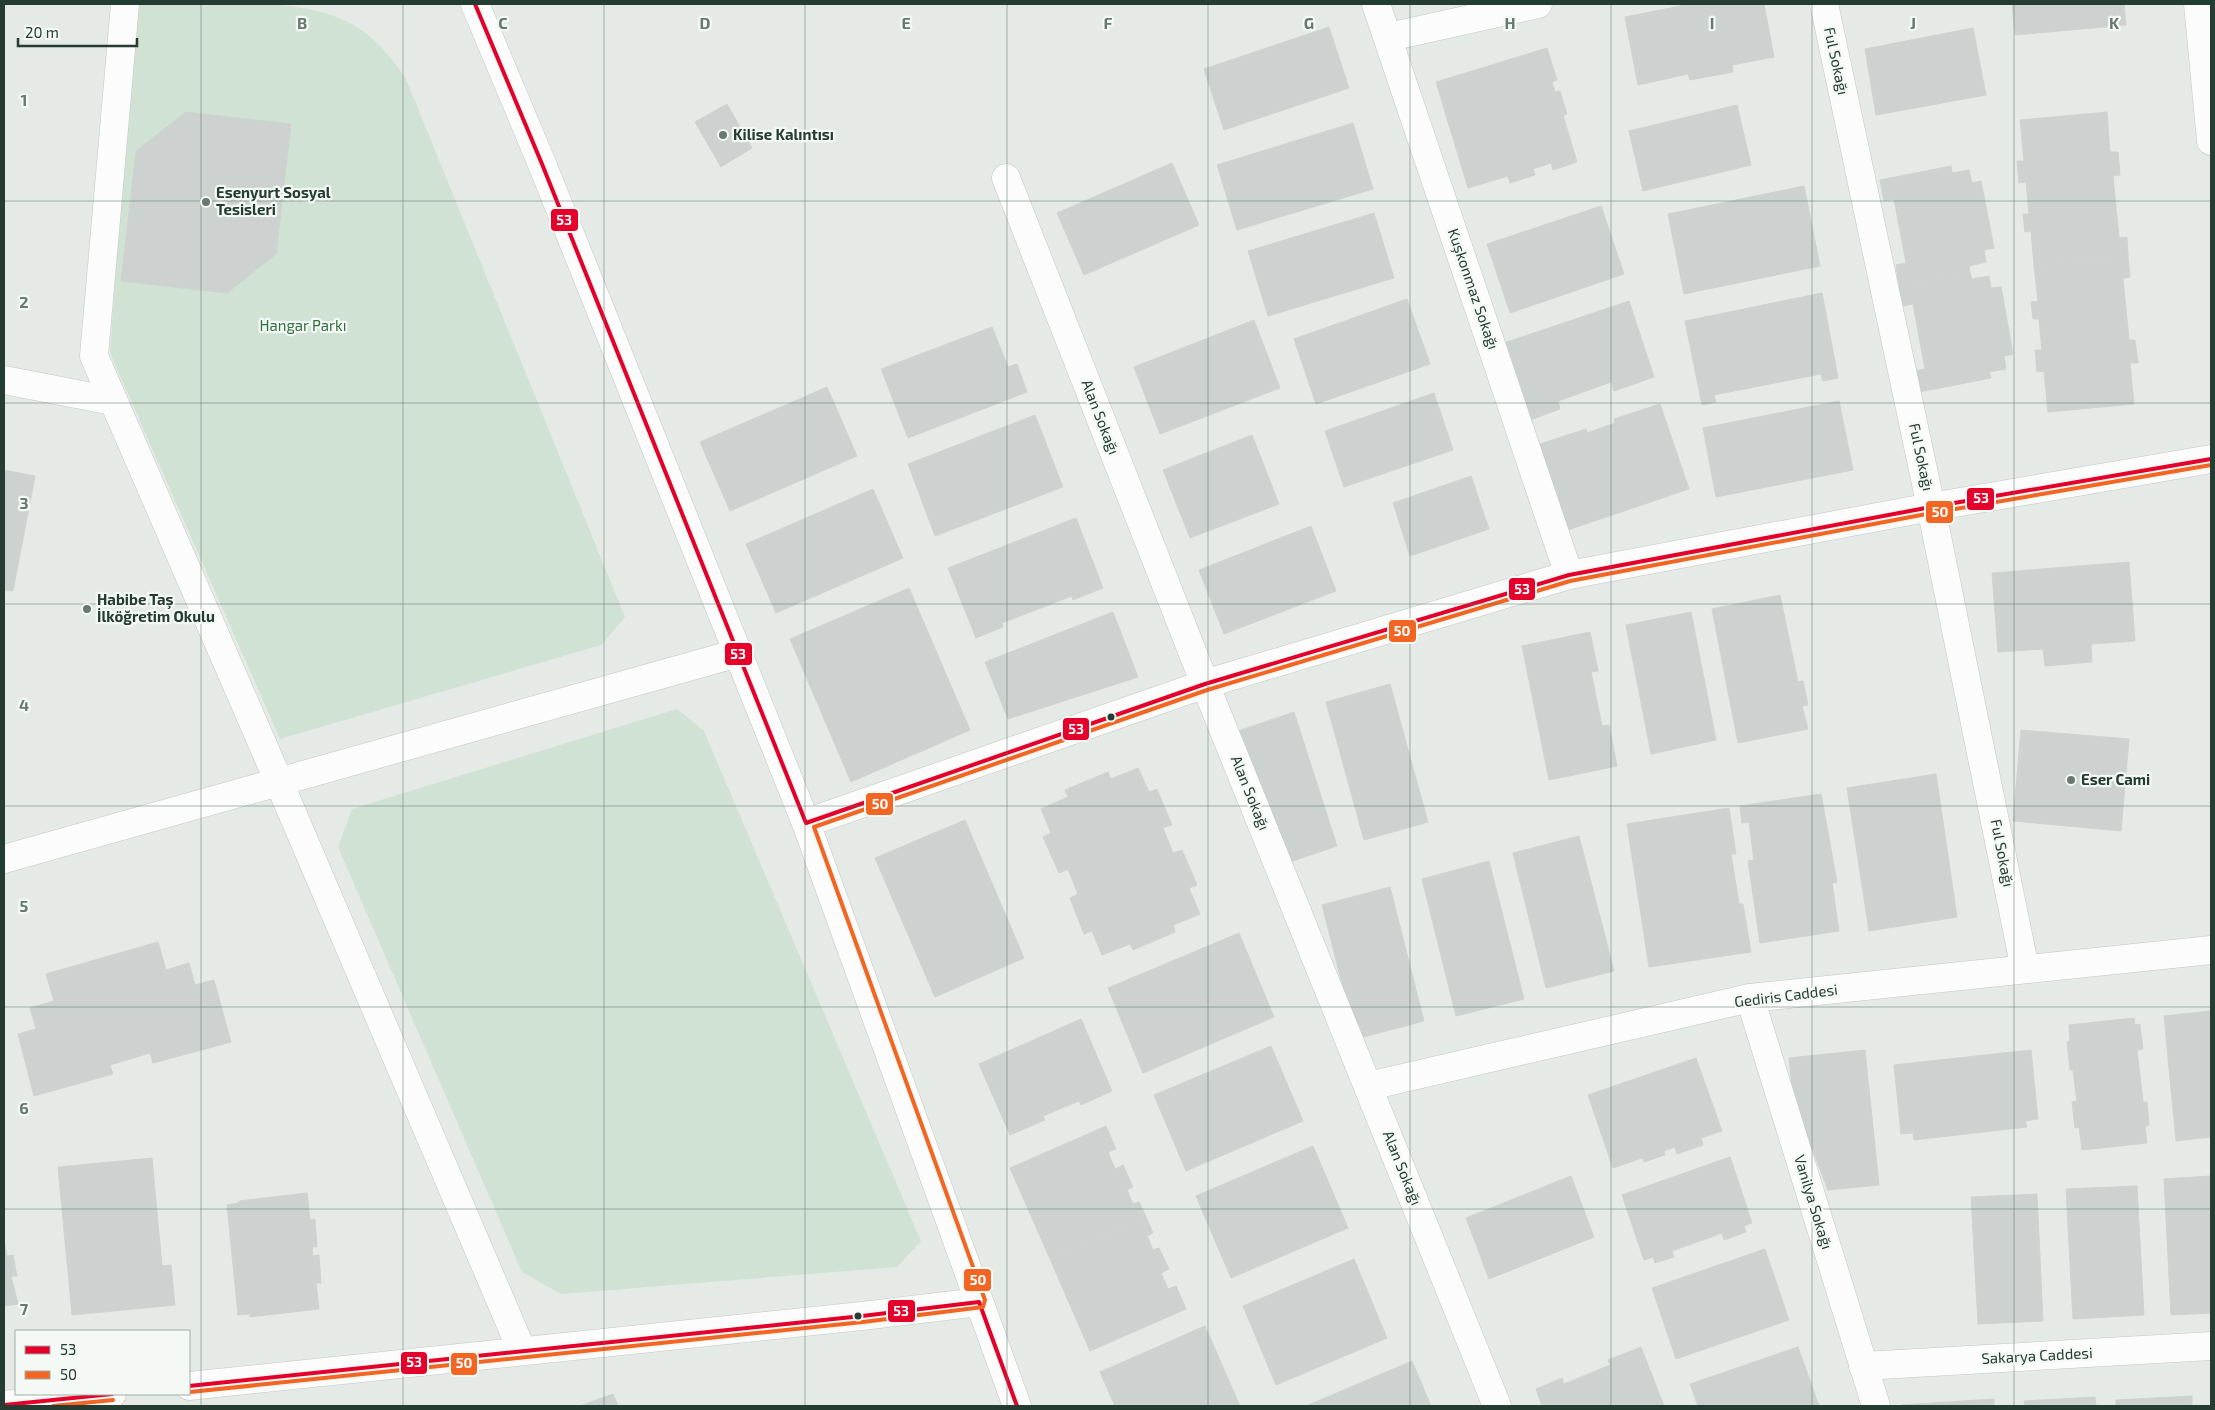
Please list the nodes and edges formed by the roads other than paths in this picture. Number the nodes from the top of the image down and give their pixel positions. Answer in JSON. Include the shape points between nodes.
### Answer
{"nodes":[{"id":1,"x":125,"y":4,"type":"edge"},
{"id":2,"x":475,"y":4,"type":"edge"},
{"id":3,"x":1376,"y":4,"type":"edge"},
{"id":4,"x":1538,"y":4,"type":"edge"},
{"id":5,"x":1824,"y":4,"type":"edge"},
{"id":6,"x":2198,"y":4,"type":"edge"},
{"id":7,"x":1389,"y":37,"type":"junction"},
{"id":8,"x":2211,"y":142,"type":"edge"},
{"id":9,"x":1006,"y":178,"type":"dead end"},
{"id":10,"x":4,"y":380,"type":"edge"},
{"id":11,"x":113,"y":401,"type":"junction"},
{"id":12,"x":2211,"y":459,"type":"edge"},
{"id":13,"x":1931,"y":507,"type":"junction"},
{"id":14,"x":1569,"y":574,"type":"junction"},
{"id":15,"x":738,"y":653,"type":"junction"},
{"id":16,"x":1206,"y":684,"type":"junction"},
{"id":17,"x":278,"y":782,"type":"junction"},
{"id":18,"x":806,"y":823,"type":"junction"},
{"id":19,"x":4,"y":859,"type":"edge"},
{"id":20,"x":2211,"y":950,"type":"edge"},
{"id":21,"x":2025,"y":969,"type":"junction"},
{"id":22,"x":1750,"y":998,"type":"junction"},
{"id":23,"x":1369,"y":1086,"type":"junction"},
{"id":24,"x":978,"y":1302,"type":"junction"},
{"id":25,"x":2211,"y":1346,"type":"edge"},
{"id":26,"x":522,"y":1351,"type":"junction"},
{"id":27,"x":1864,"y":1366,"type":"junction"},
{"id":28,"x":190,"y":1386,"type":"edge"},
{"id":29,"x":102,"y":1395,"type":"edge"},
{"id":30,"x":4,"y":1405,"type":"edge"},
{"id":31,"x":1016,"y":1406,"type":"edge"},
{"id":32,"x":1497,"y":1406,"type":"edge"},
{"id":33,"x":1876,"y":1406,"type":"edge"}],
"edges":[{"from":1,"to":11,"type":"street","via":[[94,356]]},
{"from":2,"to":15,"type":"street"},
{"from":3,"to":7,"type":"street","name":"Kuşkonmaz Sokağı"},
{"from":4,"to":7,"type":"street"},
{"from":5,"to":13,"type":"street","name":"Ful Sokağı"},
{"from":6,"to":8,"type":"street"},
{"from":7,"to":14,"type":"street","name":"Kuşkonmaz Sokağı"},
{"from":9,"to":16,"type":"street","name":"Alan Sokağı"},
{"from":10,"to":11,"type":"street"},
{"from":11,"to":17,"type":"street"},
{"from":12,"to":13,"type":"street"},
{"from":13,"to":14,"type":"street"},
{"from":13,"to":21,"type":"street","name":"Ful Sokağı"},
{"from":14,"to":16,"type":"street"},
{"from":15,"to":17,"type":"street"},
{"from":15,"to":18,"type":"street"},
{"from":16,"to":18,"type":"street"},
{"from":16,"to":23,"type":"street","name":"Alan Sokağı"},
{"from":17,"to":19,"type":"street"},
{"from":17,"to":26,"type":"street"},
{"from":18,"to":24,"type":"street"},
{"from":20,"to":21,"type":"street","name":"Gediris Caddesi"},
{"from":21,"to":22,"type":"street","name":"Gediris Caddesi"},
{"from":22,"to":23,"type":"street","name":"Gediris Caddesi"},
{"from":22,"to":27,"type":"street","name":"Vanilya Sokağı"},
{"from":23,"to":32,"type":"street","name":"Alan Sokağı"},
{"from":24,"to":26,"type":"street"},
{"from":24,"to":31,"type":"street"},
{"from":25,"to":27,"type":"street","name":"Sakarya Caddesi"},
{"from":26,"to":28,"type":"street"},
{"from":27,"to":33,"type":"street","name":"Vanilya Sokağı"},
{"from":29,"to":30,"type":"street"}]}
